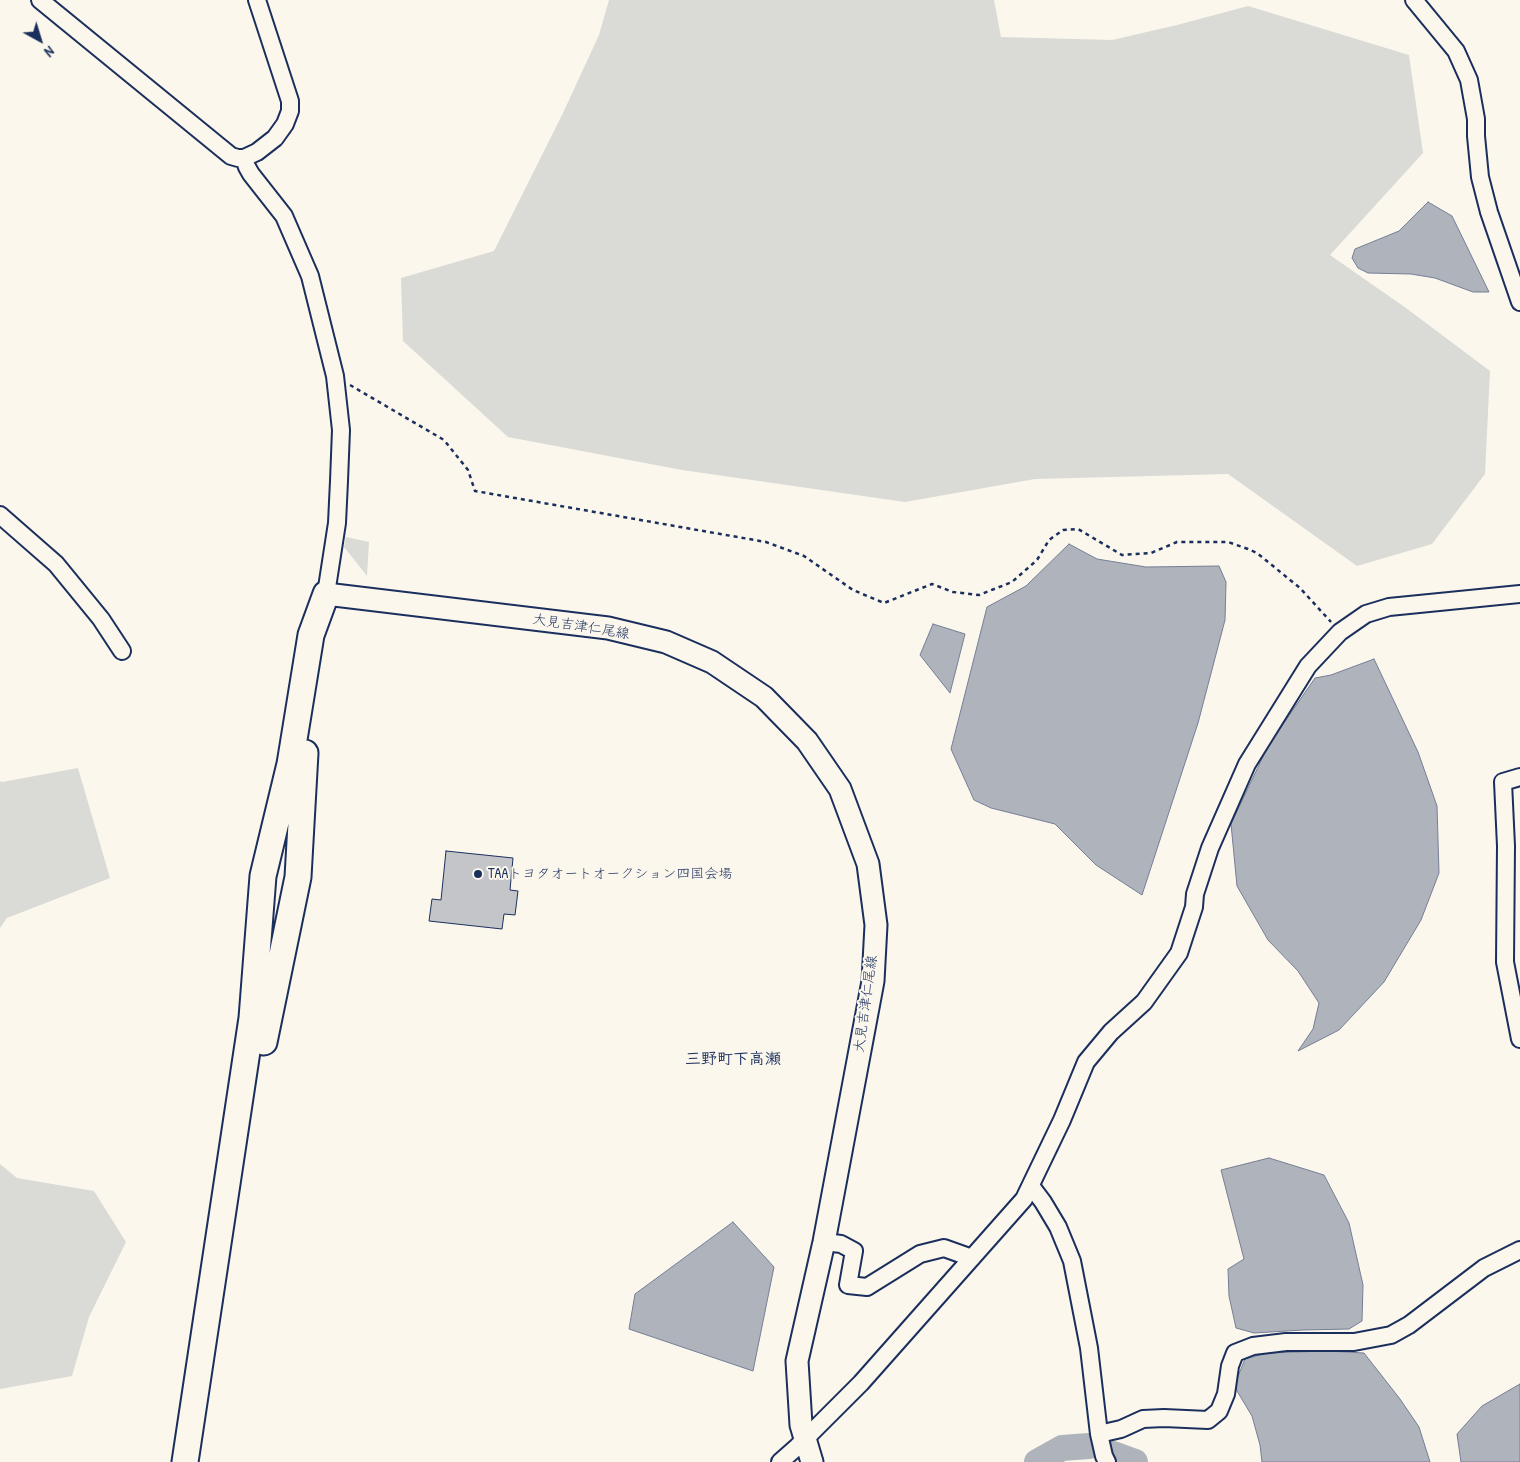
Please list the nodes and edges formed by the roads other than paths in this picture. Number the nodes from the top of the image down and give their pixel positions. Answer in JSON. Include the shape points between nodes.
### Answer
{"nodes":[{"id":1,"x":40,"y":0,"type":"edge"},
{"id":2,"x":257,"y":0,"type":"edge"},
{"id":3,"x":1414,"y":0,"type":"edge"},
{"id":4,"x":244,"y":158,"type":"junction"},
{"id":5,"x":1520,"y":302,"type":"edge"},
{"id":6,"x":0,"y":515,"type":"edge"},
{"id":7,"x":326,"y":594,"type":"junction"},
{"id":8,"x":1520,"y":594,"type":"edge"},
{"id":9,"x":122,"y":651,"type":"dead end"},
{"id":10,"x":1520,"y":777,"type":"edge"},
{"id":11,"x":1514,"y":976,"type":"edge"},
{"id":12,"x":1520,"y":1039,"type":"edge"},
{"id":13,"x":1031,"y":1186,"type":"junction"},
{"id":14,"x":824,"y":1242,"type":"junction"},
{"id":15,"x":1520,"y":1250,"type":"edge"},
{"id":16,"x":972,"y":1258,"type":"junction"},
{"id":17,"x":1099,"y":1434,"type":"junction"},
{"id":18,"x":805,"y":1439,"type":"junction"},
{"id":19,"x":185,"y":1462,"type":"edge"},
{"id":20,"x":201,"y":1462,"type":"edge"},
{"id":21,"x":780,"y":1462,"type":"edge"},
{"id":22,"x":812,"y":1462,"type":"edge"},
{"id":23,"x":1107,"y":1462,"type":"edge"}],
"edges":[{"from":1,"to":4,"type":"street","via":[[231,156]]},
{"from":2,"to":4,"type":"street","via":[[290,101],[290,111],[275,138]]},
{"from":3,"to":5,"type":"street","via":[[1456,51],[1469,80],[1476,119],[1480,177]]},
{"from":4,"to":7,"type":"street","via":[[250,174],[284,216],[310,276],[335,376],[341,430],[340,464],[337,523]]},
{"from":6,"to":9,"type":"street","via":[[56,564],[101,618]]},
{"from":7,"to":14,"type":"main road","name":"大見吉津仁尾線","via":[[608,628],[666,642],[712,662],[764,697],[807,741],[840,789],[868,864],[876,925],[873,981]]},
{"from":7,"to":19,"type":"highway","via":[[311,635],[290,764],[264,876],[252,1018]]},
{"from":7,"to":20,"type":"highway","via":[[304,758],[298,877],[267,1022]]},
{"from":8,"to":13,"type":"street","via":[[1389,607],[1366,614],[1340,632],[1308,666],[1247,764],[1210,848],[1179,952],[1144,1002],[1111,1032],[1086,1062]]},
{"from":10,"to":11,"type":"street","via":[[1503,782],[1505,962]]},
{"from":11,"to":12,"type":"street"},
{"from":13,"to":16,"type":"street","via":[[1024,1199]]},
{"from":13,"to":17,"type":"street","via":[[1058,1227],[1072,1261]]},
{"from":14,"to":16,"type":"street","via":[[841,1244],[854,1251],[848,1285],[867,1287],[920,1254],[944,1248]]},
{"from":14,"to":18,"type":"main road","name":"大見吉津仁尾線","via":[[797,1361],[801,1425]]},
{"from":15,"to":17,"type":"street","via":[[1484,1268],[1391,1335],[1354,1342],[1286,1342],[1253,1346],[1235,1354],[1226,1394],[1219,1411],[1208,1420],[1143,1419]]},
{"from":16,"to":18,"type":"street","via":[[861,1383]]},
{"from":17,"to":23,"type":"street"},
{"from":18,"to":21,"type":"street"},
{"from":18,"to":22,"type":"main road","name":"大見吉津仁尾線"}]}
